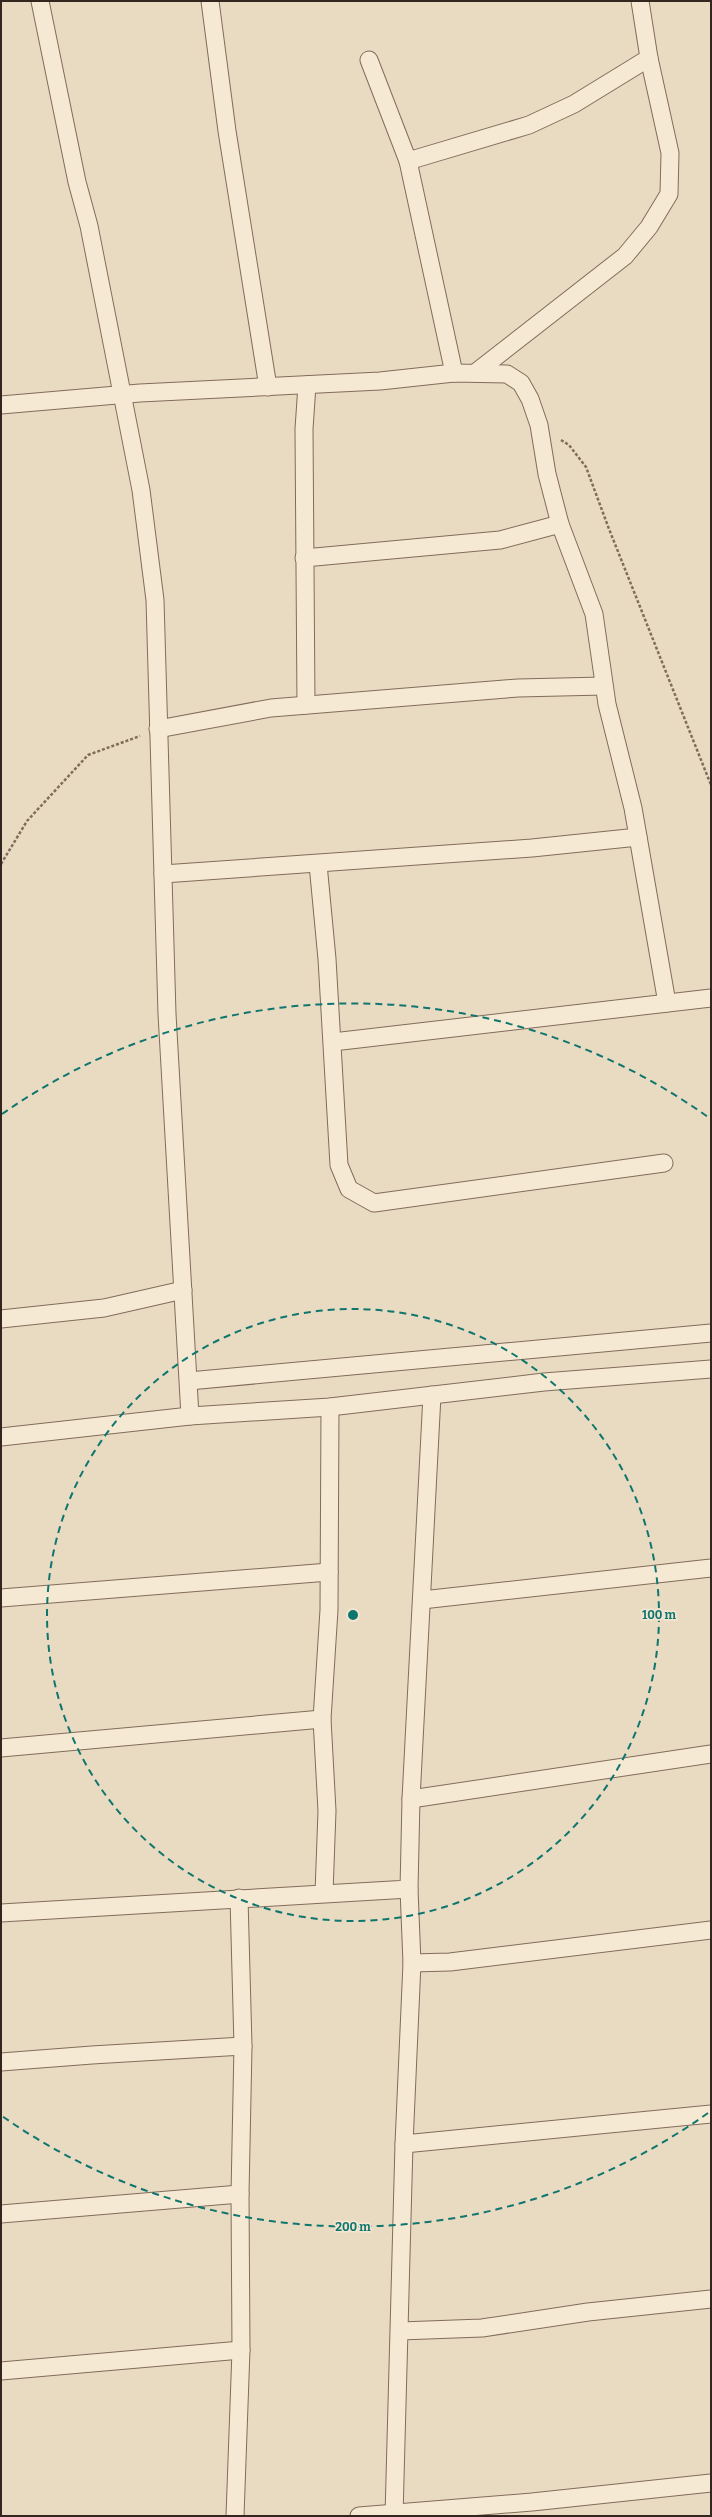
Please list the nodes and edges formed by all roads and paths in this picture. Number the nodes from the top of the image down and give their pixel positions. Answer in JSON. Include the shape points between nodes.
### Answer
{"nodes":[{"id":1,"x":40,"y":1,"type":"edge"},
{"id":2,"x":210,"y":1,"type":"edge"},
{"id":3,"x":640,"y":1,"type":"edge"},
{"id":4,"x":649,"y":58,"type":"junction"},
{"id":5,"x":369,"y":60,"type":"dead end"},
{"id":6,"x":408,"y":161,"type":"junction"},
{"id":7,"x":454,"y":373,"type":"junction"},
{"id":8,"x":475,"y":373,"type":"junction"},
{"id":9,"x":307,"y":385,"type":"junction"},
{"id":10,"x":268,"y":387,"type":"junction"},
{"id":11,"x":122,"y":395,"type":"junction"},
{"id":12,"x":1,"y":405,"type":"edge"},
{"id":13,"x":539,"y":425,"type":"junction"},
{"id":14,"x":560,"y":524,"type":"junction"},
{"id":15,"x":304,"y":558,"type":"junction"},
{"id":16,"x":604,"y":686,"type":"junction"},
{"id":17,"x":306,"y":704,"type":"junction"},
{"id":18,"x":158,"y":729,"type":"junction"},
{"id":19,"x":711,"y":785,"type":"edge"},
{"id":20,"x":638,"y":837,"type":"junction"},
{"id":21,"x":1,"y":864,"type":"edge"},
{"id":22,"x":318,"y":864,"type":"junction"},
{"id":23,"x":163,"y":874,"type":"junction"},
{"id":24,"x":711,"y":998,"type":"edge"},
{"id":25,"x":667,"y":1002,"type":"junction"},
{"id":26,"x":332,"y":1042,"type":"junction"},
{"id":27,"x":664,"y":1163,"type":"dead end"},
{"id":28,"x":183,"y":1290,"type":"junction"},
{"id":29,"x":1,"y":1319,"type":"edge"},
{"id":30,"x":711,"y":1333,"type":"edge"},
{"id":31,"x":711,"y":1369,"type":"edge"},
{"id":32,"x":189,"y":1381,"type":"junction"},
{"id":33,"x":432,"y":1396,"type":"junction"},
{"id":34,"x":330,"y":1407,"type":"junction"},
{"id":35,"x":190,"y":1416,"type":"junction"},
{"id":36,"x":1,"y":1437,"type":"edge"},
{"id":37,"x":711,"y":1568,"type":"edge"},
{"id":38,"x":329,"y":1572,"type":"junction"},
{"id":39,"x":1,"y":1598,"type":"edge"},
{"id":40,"x":422,"y":1600,"type":"junction"},
{"id":41,"x":322,"y":1719,"type":"junction"},
{"id":42,"x":1,"y":1748,"type":"edge"},
{"id":43,"x":711,"y":1754,"type":"edge"},
{"id":44,"x":411,"y":1799,"type":"junction"},
{"id":45,"x":409,"y":1889,"type":"junction"},
{"id":46,"x":324,"y":1893,"type":"junction"},
{"id":47,"x":239,"y":1898,"type":"junction"},
{"id":48,"x":1,"y":1912,"type":"edge"},
{"id":49,"x":711,"y":1930,"type":"edge"},
{"id":50,"x":412,"y":1963,"type":"junction"},
{"id":51,"x":243,"y":2046,"type":"junction"},
{"id":52,"x":1,"y":2062,"type":"edge"},
{"id":53,"x":711,"y":2114,"type":"edge"},
{"id":54,"x":404,"y":2144,"type":"junction"},
{"id":55,"x":240,"y":2194,"type":"junction"},
{"id":56,"x":1,"y":2214,"type":"edge"},
{"id":57,"x":711,"y":2299,"type":"edge"},
{"id":58,"x":400,"y":2331,"type":"junction"},
{"id":59,"x":241,"y":2350,"type":"junction"},
{"id":60,"x":1,"y":2371,"type":"edge"},
{"id":61,"x":711,"y":2483,"type":"edge"},
{"id":62,"x":394,"y":2514,"type":"edge"},
{"id":63,"x":236,"y":2516,"type":"edge"},
{"id":64,"x":359,"y":2516,"type":"edge"}],
"edges":[{"from":1,"to":11,"type":"street","via":[[77,182],[89,226]]},
{"from":2,"to":10,"type":"street","via":[[227,131]]},
{"from":3,"to":4,"type":"street"},
{"from":4,"to":6,"type":"street","via":[[574,104],[529,125]]},
{"from":4,"to":8,"type":"street","via":[[670,153],[669,194],[649,227],[625,256]]},
{"from":5,"to":6,"type":"street"},
{"from":6,"to":7,"type":"street"},
{"from":7,"to":8,"type":"street"},
{"from":7,"to":9,"type":"street"},
{"from":8,"to":13,"type":"street","via":[[507,374],[521,383]]},
{"from":9,"to":10,"type":"street"},
{"from":9,"to":15,"type":"street","via":[[304,429]]},
{"from":10,"to":11,"type":"street"},
{"from":11,"to":12,"type":"street"},
{"from":11,"to":18,"type":"street","via":[[141,490],[155,600]]},
{"from":13,"to":14,"type":"street","via":[[547,474]]},
{"from":13,"to":19,"type":"path","via":[[569,445],[586,467]]},
{"from":14,"to":15,"type":"street","via":[[500,540]]},
{"from":14,"to":16,"type":"street","via":[[594,614]]},
{"from":15,"to":17,"type":"street"},
{"from":16,"to":17,"type":"street","via":[[518,688]]},
{"from":16,"to":20,"type":"street"},
{"from":17,"to":18,"type":"street","via":[[213,717]]},
{"from":18,"to":21,"type":"path","via":[[88,755],[27,821]]},
{"from":18,"to":23,"type":"street"},
{"from":20,"to":22,"type":"street"},
{"from":20,"to":25,"type":"street"},
{"from":22,"to":23,"type":"street"},
{"from":22,"to":26,"type":"street"},
{"from":23,"to":28,"type":"street","via":[[167,1014]]},
{"from":24,"to":25,"type":"street"},
{"from":25,"to":26,"type":"street"},
{"from":26,"to":27,"type":"street","via":[[339,1165],[349,1189],[374,1203]]},
{"from":28,"to":29,"type":"street","via":[[104,1308]]},
{"from":28,"to":32,"type":"street"},
{"from":30,"to":32,"type":"street"},
{"from":31,"to":33,"type":"street","via":[[544,1382]]},
{"from":32,"to":35,"type":"street"},
{"from":33,"to":34,"type":"street"},
{"from":33,"to":40,"type":"street"},
{"from":34,"to":35,"type":"street"},
{"from":34,"to":38,"type":"street"},
{"from":35,"to":36,"type":"street"},
{"from":37,"to":40,"type":"street"},
{"from":38,"to":39,"type":"street"},
{"from":38,"to":41,"type":"street"},
{"from":40,"to":44,"type":"street"},
{"from":41,"to":42,"type":"street"},
{"from":41,"to":46,"type":"street","via":[[327,1811]]},
{"from":43,"to":44,"type":"street"},
{"from":44,"to":45,"type":"street"},
{"from":45,"to":46,"type":"street"},
{"from":45,"to":50,"type":"street"},
{"from":46,"to":47,"type":"street"},
{"from":47,"to":48,"type":"street"},
{"from":47,"to":51,"type":"street"},
{"from":49,"to":50,"type":"street","via":[[450,1962]]},
{"from":50,"to":54,"type":"street"},
{"from":51,"to":52,"type":"street"},
{"from":51,"to":55,"type":"street"},
{"from":53,"to":54,"type":"street"},
{"from":54,"to":58,"type":"street"},
{"from":55,"to":56,"type":"street"},
{"from":55,"to":59,"type":"street"},
{"from":57,"to":58,"type":"street","via":[[588,2312],[482,2328]]},
{"from":58,"to":62,"type":"street"},
{"from":59,"to":60,"type":"street"},
{"from":59,"to":63,"type":"street"},
{"from":61,"to":62,"type":"street"},
{"from":62,"to":64,"type":"street"}]}
